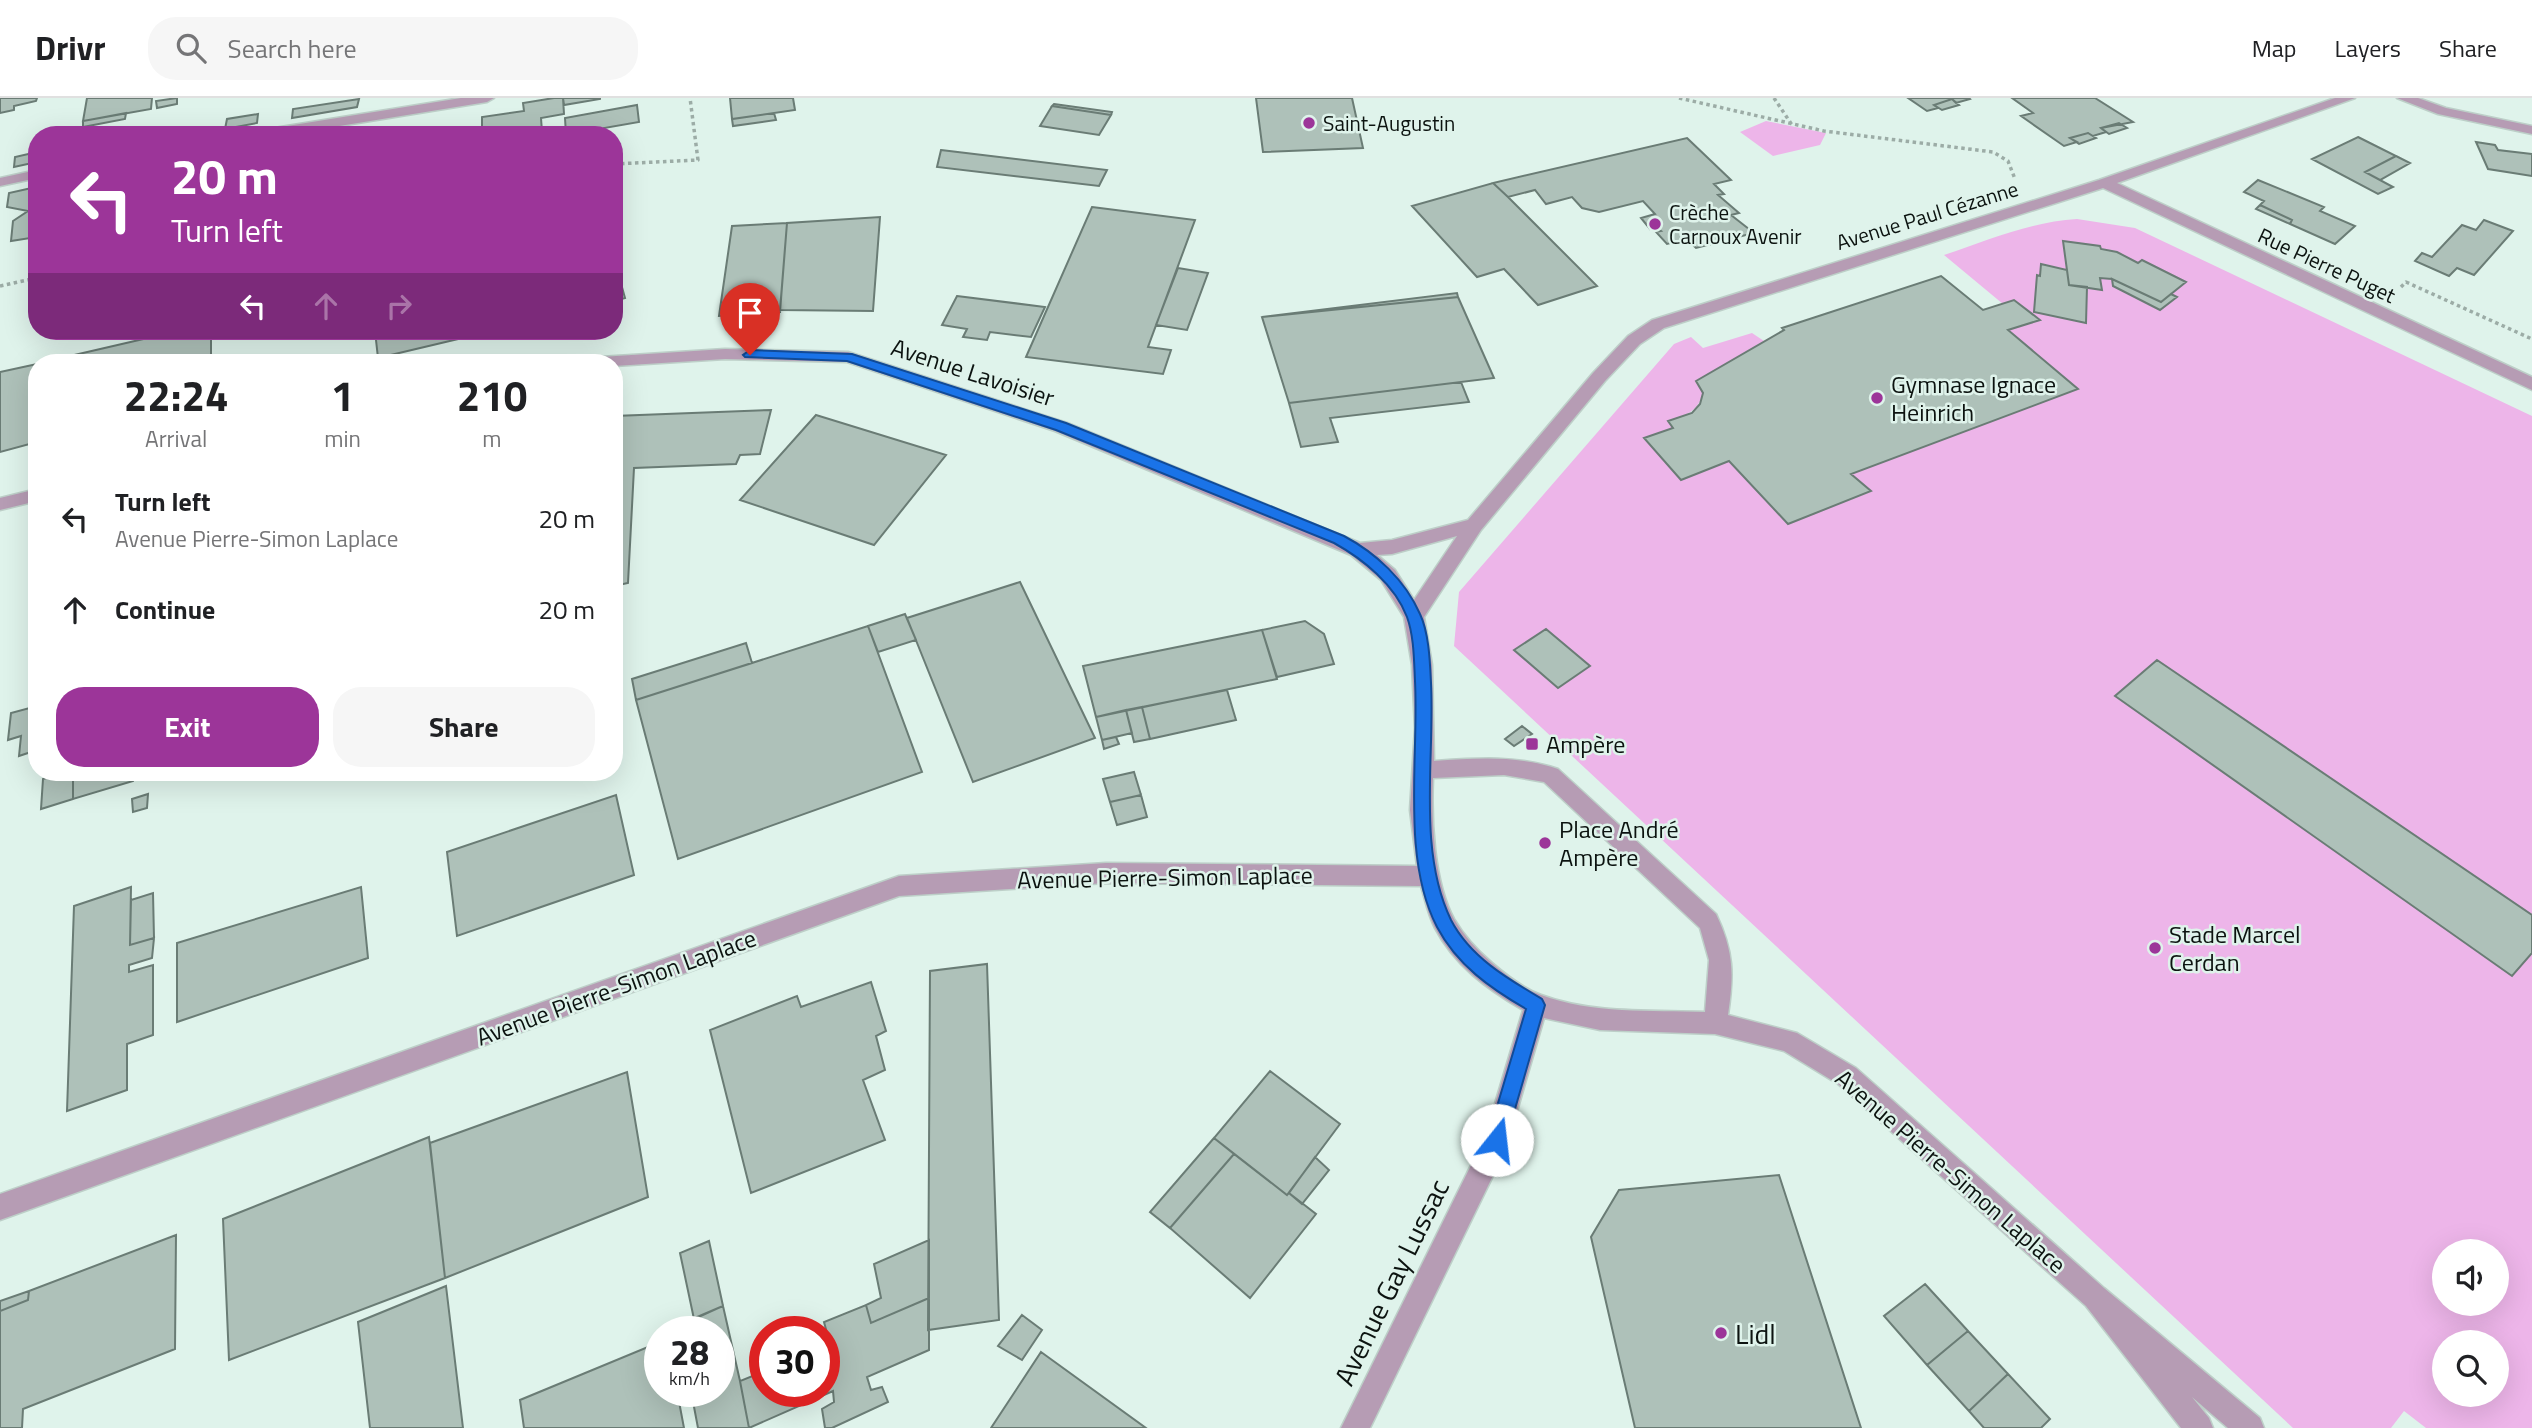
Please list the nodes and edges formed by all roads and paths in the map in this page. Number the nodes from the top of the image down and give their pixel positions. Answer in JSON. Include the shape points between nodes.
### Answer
{"nodes":[{"id":1,"x":487,"y":98,"type":"edge"},
{"id":2,"x":690,"y":98,"type":"edge"},
{"id":3,"x":1679,"y":98,"type":"edge"},
{"id":4,"x":1774,"y":98,"type":"edge"},
{"id":5,"x":2348,"y":98,"type":"edge"},
{"id":6,"x":2403,"y":98,"type":"edge"},
{"id":7,"x":1793,"y":125,"type":"junction"},
{"id":8,"x":312,"y":126,"type":"edge"},
{"id":9,"x":2532,"y":130,"type":"edge"},
{"id":10,"x":623,"y":163,"type":"edge"},
{"id":11,"x":28,"y":176,"type":"edge"},
{"id":12,"x":2015,"y":180,"type":"dead end"},
{"id":13,"x":0,"y":182,"type":"edge"},
{"id":14,"x":2104,"y":183,"type":"junction"},
{"id":15,"x":28,"y":280,"type":"edge"},
{"id":16,"x":0,"y":286,"type":"edge"},
{"id":17,"x":623,"y":360,"type":"edge"},
{"id":18,"x":2532,"y":384,"type":"edge"},
{"id":19,"x":28,"y":497,"type":"edge"},
{"id":20,"x":0,"y":504,"type":"edge"},
{"id":21,"x":1474,"y":524,"type":"junction"},
{"id":22,"x":1358,"y":550,"type":"junction"},
{"id":23,"x":1414,"y":616,"type":"junction"},
{"id":24,"x":1424,"y":770,"type":"junction"},
{"id":25,"x":1429,"y":876,"type":"junction"},
{"id":26,"x":1536,"y":1005,"type":"junction"},
{"id":27,"x":1715,"y":1023,"type":"junction"},
{"id":28,"x":0,"y":1207,"type":"edge"},
{"id":29,"x":2095,"y":1297,"type":"junction"},
{"id":30,"x":1355,"y":1428,"type":"edge"},
{"id":31,"x":2199,"y":1428,"type":"edge"},
{"id":32,"x":2250,"y":1428,"type":"edge"}],
"edges":[{"from":1,"to":8,"type":"street"},
{"from":2,"to":10,"type":"path","via":[[698,160]]},
{"from":3,"to":7,"type":"path"},
{"from":4,"to":7,"type":"path"},
{"from":5,"to":14,"type":"street","name":"Avenue Paul Cézanne"},
{"from":6,"to":9,"type":"street"},
{"from":7,"to":12,"type":"path","via":[[1993,152],[2008,161]]},
{"from":11,"to":13,"type":"street"},
{"from":14,"to":18,"type":"street","name":"Rue Pierre Puget"},
{"from":14,"to":21,"type":"street","name":"Avenue Paul Cézanne","via":[[1658,324],[1634,340],[1599,377]]},
{"from":15,"to":16,"type":"path"},
{"from":17,"to":22,"type":"street","name":"Avenue Lavoisier","via":[[725,354],[848,357],[1061,426]]},
{"from":19,"to":20,"type":"street"},
{"from":21,"to":22,"type":"street","via":[[1392,547]]},
{"from":21,"to":23,"type":"street","name":"Avenue Paul Cézanne"},
{"from":22,"to":23,"type":"street","name":"Avenue Lavoisier","via":[[1388,575]]},
{"from":23,"to":24,"type":"street","via":[[1422,665]]},
{"from":24,"to":25,"type":"street","via":[[1421,810]]},
{"from":24,"to":27,"type":"street","via":[[1515,766],[1551,775],[1708,921],[1723,964]]},
{"from":25,"to":26,"type":"street","name":"Avenue Pierre-Simon Laplace","via":[[1444,923],[1468,957],[1498,983]]},
{"from":25,"to":28,"type":"street","name":"Avenue Pierre-Simon Laplace","via":[[1106,873],[899,886]]},
{"from":26,"to":27,"type":"street","name":"Avenue Pierre-Simon Laplace","via":[[1600,1019]]},
{"from":26,"to":30,"type":"street","name":"Avenue Gay Lussac","via":[[1497,1140]]},
{"from":27,"to":29,"type":"street","name":"Avenue Pierre-Simon Laplace","via":[[1789,1041],[1847,1076]]},
{"from":29,"to":31,"type":"street"},
{"from":29,"to":32,"type":"street"}]}
